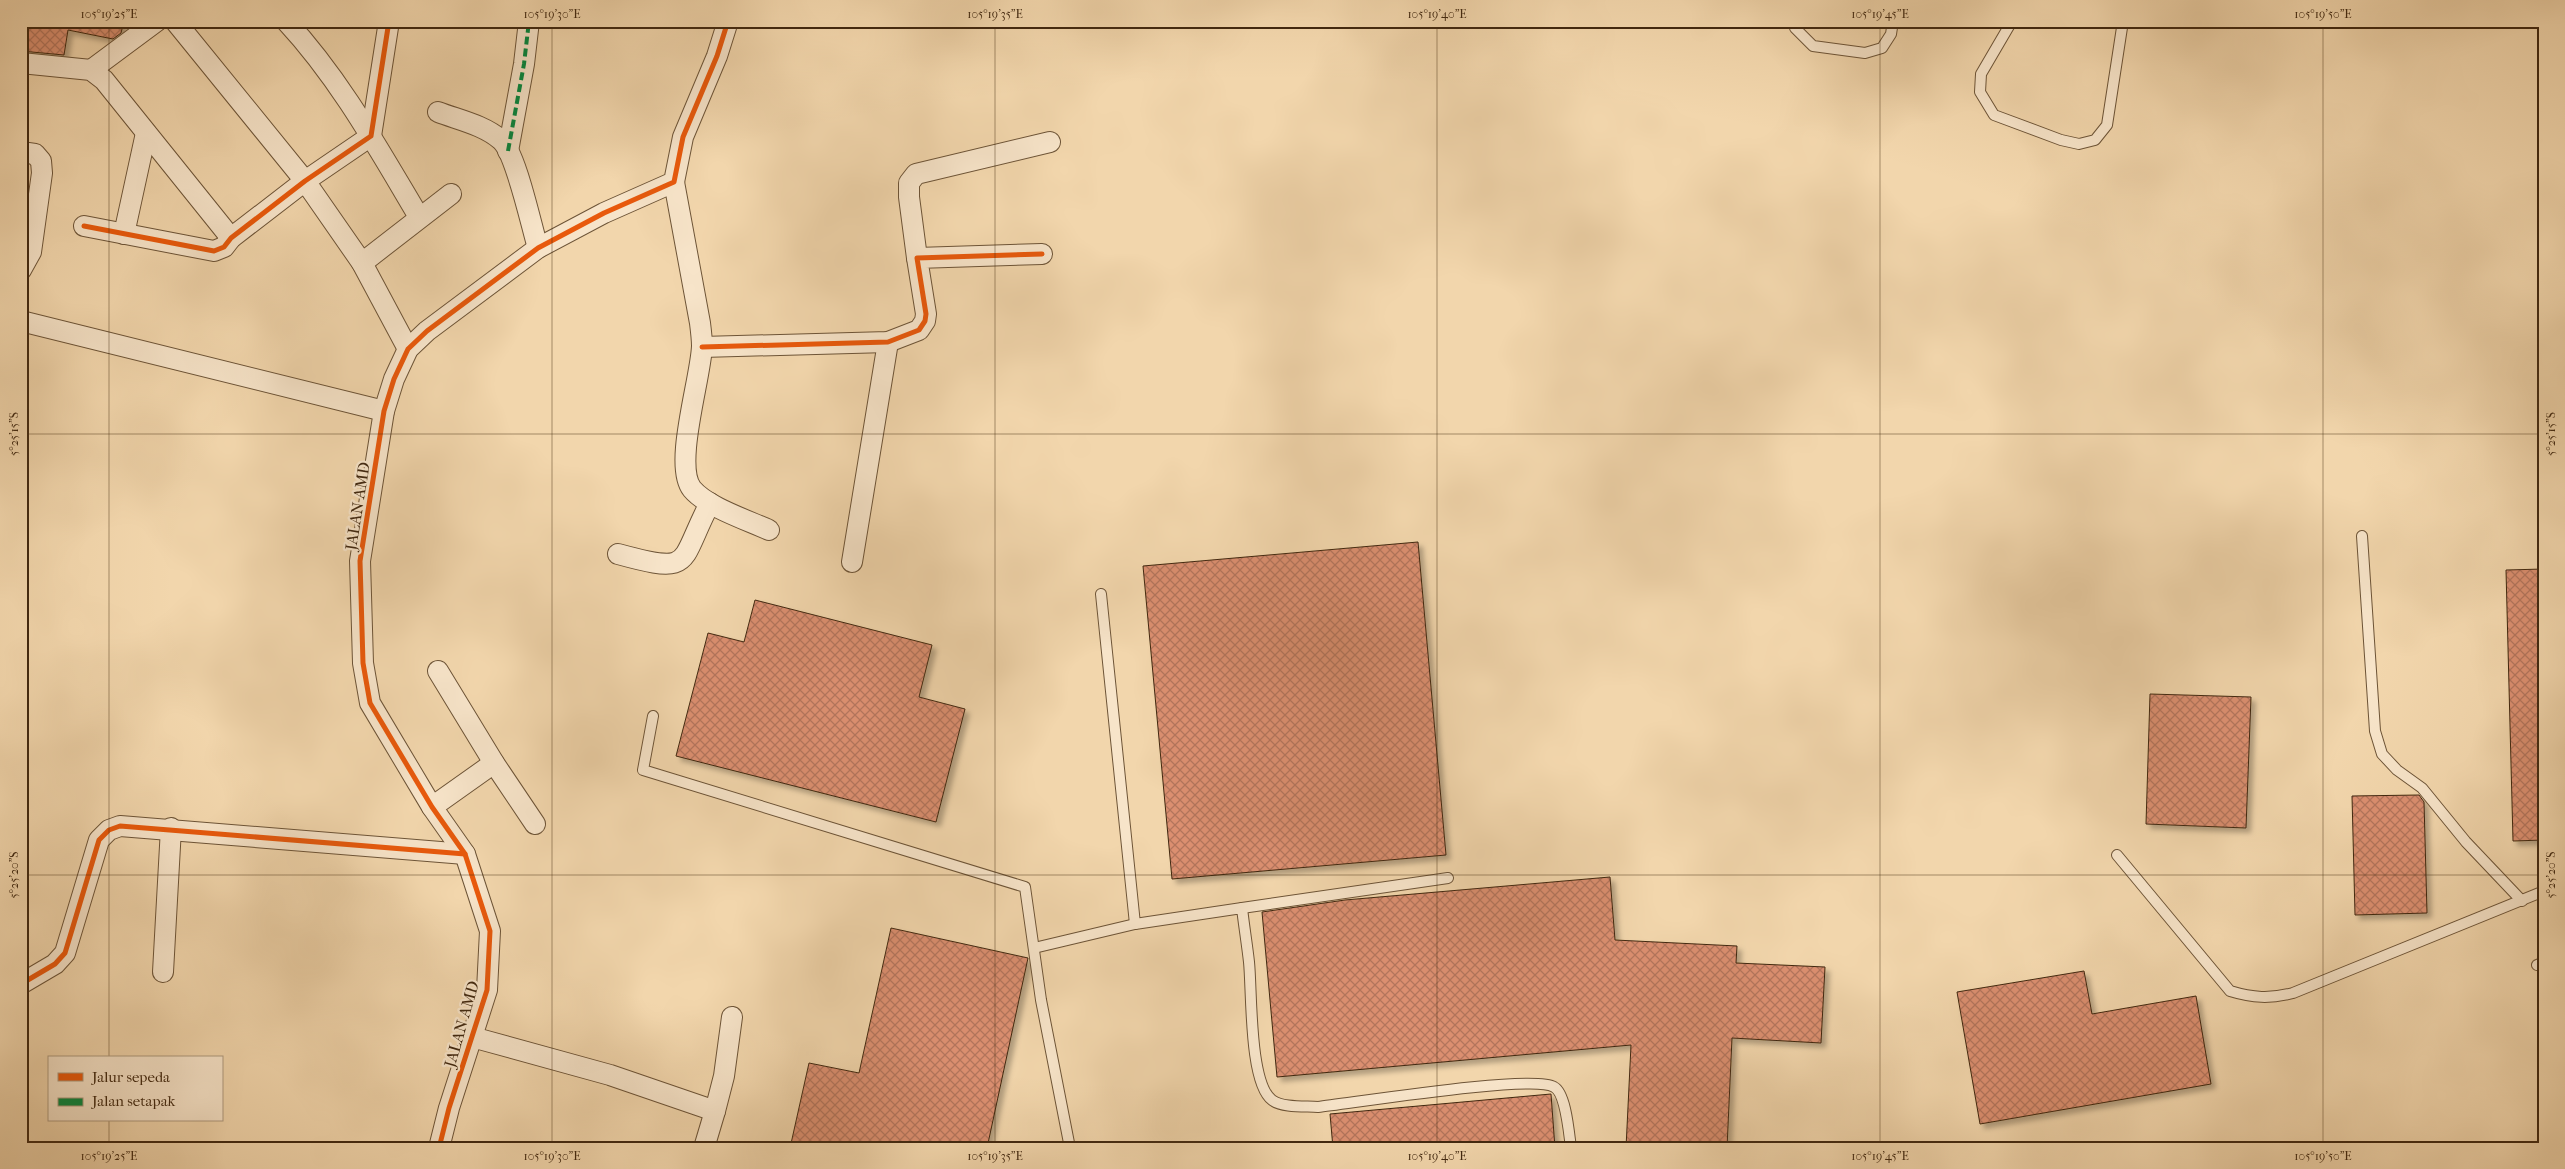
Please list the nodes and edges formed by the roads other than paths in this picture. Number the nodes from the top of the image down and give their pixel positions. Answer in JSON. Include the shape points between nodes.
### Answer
{"nodes":[{"id":1,"x":157,"y":21,"type":"edge"},
{"id":2,"x":174,"y":21,"type":"edge"},
{"id":3,"x":286,"y":21,"type":"edge"},
{"id":4,"x":308,"y":21,"type":"edge"},
{"id":5,"x":389,"y":21,"type":"edge"},
{"id":6,"x":529,"y":21,"type":"edge"},
{"id":7,"x":728,"y":21,"type":"edge"},
{"id":8,"x":1795,"y":21,"type":"edge"},
{"id":9,"x":1893,"y":21,"type":"edge"},
{"id":10,"x":2012,"y":21,"type":"edge"},
{"id":11,"x":2123,"y":21,"type":"edge"},
{"id":12,"x":306,"y":43,"type":"junction"},
{"id":13,"x":21,"y":63,"type":"edge"},
{"id":14,"x":91,"y":70,"type":"junction"},
{"id":15,"x":438,"y":112,"type":"dead end"},
{"id":16,"x":146,"y":132,"type":"junction"},
{"id":17,"x":371,"y":136,"type":"junction"},
{"id":18,"x":1050,"y":142,"type":"dead end"},
{"id":19,"x":508,"y":151,"type":"junction"},
{"id":20,"x":21,"y":152,"type":"edge"},
{"id":21,"x":305,"y":181,"type":"junction"},
{"id":22,"x":674,"y":182,"type":"junction"},
{"id":23,"x":451,"y":194,"type":"dead end"},
{"id":24,"x":419,"y":218,"type":"junction"},
{"id":25,"x":84,"y":226,"type":"dead end"},
{"id":26,"x":124,"y":234,"type":"junction"},
{"id":27,"x":231,"y":238,"type":"junction"},
{"id":28,"x":538,"y":248,"type":"junction"},
{"id":29,"x":1042,"y":254,"type":"dead end"},
{"id":30,"x":917,"y":258,"type":"junction"},
{"id":31,"x":362,"y":263,"type":"junction"},
{"id":32,"x":21,"y":270,"type":"edge"},
{"id":33,"x":23,"y":320,"type":"edge"},
{"id":34,"x":888,"y":342,"type":"junction"},
{"id":35,"x":702,"y":347,"type":"junction"},
{"id":36,"x":408,"y":349,"type":"junction"},
{"id":37,"x":384,"y":412,"type":"junction"},
{"id":38,"x":710,"y":503,"type":"junction"},
{"id":39,"x":769,"y":530,"type":"dead end"},
{"id":40,"x":2362,"y":536,"type":"dead end"},
{"id":41,"x":618,"y":554,"type":"dead end"},
{"id":42,"x":852,"y":562,"type":"dead end"},
{"id":43,"x":1101,"y":594,"type":"dead end"},
{"id":44,"x":438,"y":671,"type":"dead end"},
{"id":45,"x":653,"y":716,"type":"dead end"},
{"id":46,"x":494,"y":763,"type":"junction"},
{"id":47,"x":432,"y":807,"type":"junction"},
{"id":48,"x":535,"y":824,"type":"dead end"},
{"id":49,"x":171,"y":828,"type":"junction"},
{"id":50,"x":464,"y":854,"type":"junction"},
{"id":51,"x":2117,"y":855,"type":"dead end"},
{"id":52,"x":1448,"y":878,"type":"dead end"},
{"id":53,"x":2544,"y":891,"type":"edge"},
{"id":54,"x":2522,"y":901,"type":"junction"},
{"id":55,"x":1242,"y":908,"type":"junction"},
{"id":56,"x":1134,"y":924,"type":"junction"},
{"id":57,"x":1034,"y":948,"type":"junction"},
{"id":58,"x":163,"y":972,"type":"dead end"},
{"id":59,"x":21,"y":984,"type":"edge"},
{"id":60,"x":732,"y":1017,"type":"dead end"},
{"id":61,"x":472,"y":1036,"type":"junction"},
{"id":62,"x":715,"y":1111,"type":"junction"},
{"id":63,"x":439,"y":1148,"type":"edge"},
{"id":64,"x":704,"y":1148,"type":"edge"},
{"id":65,"x":1070,"y":1148,"type":"edge"},
{"id":66,"x":1571,"y":1148,"type":"edge"}],
"edges":[{"from":1,"to":14,"type":"street"},
{"from":2,"to":21,"type":"street"},
{"from":3,"to":12,"type":"street"},
{"from":4,"to":12,"type":"street"},
{"from":5,"to":17,"type":"street"},
{"from":6,"to":19,"type":"street"},
{"from":7,"to":22,"type":"street","via":[[684,137]]},
{"from":8,"to":9,"type":"lane","via":[[1795,28],[1813,46],[1865,53],[1882,48],[1891,34]]},
{"from":10,"to":11,"type":"lane","via":[[1981,74],[1980,92],[1994,115],[2079,144],[2095,140],[2108,125]]},
{"from":12,"to":17,"type":"street"},
{"from":13,"to":14,"type":"street"},
{"from":14,"to":16,"type":"street","via":[[104,80]]},
{"from":15,"to":19,"type":"street","via":[[490,132],[503,141]]},
{"from":16,"to":26,"type":"street"},
{"from":16,"to":27,"type":"street"},
{"from":17,"to":21,"type":"street"},
{"from":17,"to":24,"type":"street"},
{"from":18,"to":30,"type":"street","via":[[916,174],[909,183],[909,197]]},
{"from":19,"to":28,"type":"street"},
{"from":20,"to":32,"type":"street","via":[[35,154],[42,167],[31,252]]},
{"from":21,"to":27,"type":"street"},
{"from":21,"to":31,"type":"street"},
{"from":22,"to":28,"type":"street","name":"JALAN AMD","via":[[604,213]]},
{"from":22,"to":35,"type":"street"},
{"from":23,"to":24,"type":"street"},
{"from":24,"to":31,"type":"street"},
{"from":25,"to":26,"type":"street"},
{"from":26,"to":27,"type":"street","via":[[214,251],[224,247]]},
{"from":28,"to":36,"type":"street","name":"JALAN AMD","via":[[427,331]]},
{"from":29,"to":30,"type":"street"},
{"from":30,"to":34,"type":"street","via":[[925,322],[919,330]]},
{"from":31,"to":36,"type":"street"},
{"from":33,"to":37,"type":"street"},
{"from":34,"to":35,"type":"street"},
{"from":34,"to":42,"type":"street"},
{"from":35,"to":38,"type":"street","via":[[686,444],[685,470],[691,488]]},
{"from":36,"to":37,"type":"street","name":"JALAN AMD"},
{"from":37,"to":47,"type":"street","name":"JALAN AMD","via":[[360,561],[363,663],[370,704]]},
{"from":38,"to":39,"type":"street"},
{"from":38,"to":41,"type":"street","via":[[685,558],[672,565],[658,565]]},
{"from":40,"to":54,"type":"lane","via":[[2375,731],[2382,754],[2422,788],[2466,842]]},
{"from":43,"to":56,"type":"lane"},
{"from":44,"to":46,"type":"street"},
{"from":45,"to":57,"type":"lane","via":[[643,770],[1025,887]]},
{"from":46,"to":47,"type":"street"},
{"from":46,"to":48,"type":"street"},
{"from":47,"to":50,"type":"street","name":"JALAN AMD"},
{"from":49,"to":50,"type":"street"},
{"from":49,"to":58,"type":"street"},
{"from":49,"to":59,"type":"street","via":[[120,826],[109,830],[99,840],[65,954],[55,964]]},
{"from":50,"to":61,"type":"street","name":"JALAN AMD","via":[[490,931],[487,990]]},
{"from":51,"to":54,"type":"lane","via":[[2230,991],[2249,997],[2273,998],[2293,993]]},
{"from":52,"to":55,"type":"lane"},
{"from":53,"to":54,"type":"lane"},
{"from":55,"to":56,"type":"lane"},
{"from":55,"to":66,"type":"lane","via":[[1260,1083],[1273,1100],[1293,1106],[1318,1107],[1486,1086],[1545,1083],[1555,1087],[1562,1097]]},
{"from":56,"to":57,"type":"lane"},
{"from":57,"to":65,"type":"lane"},
{"from":60,"to":62,"type":"street","via":[[724,1076]]},
{"from":61,"to":62,"type":"street","via":[[610,1075]]},
{"from":61,"to":63,"type":"street","name":"JALAN AMD"},
{"from":62,"to":64,"type":"street"}]}
